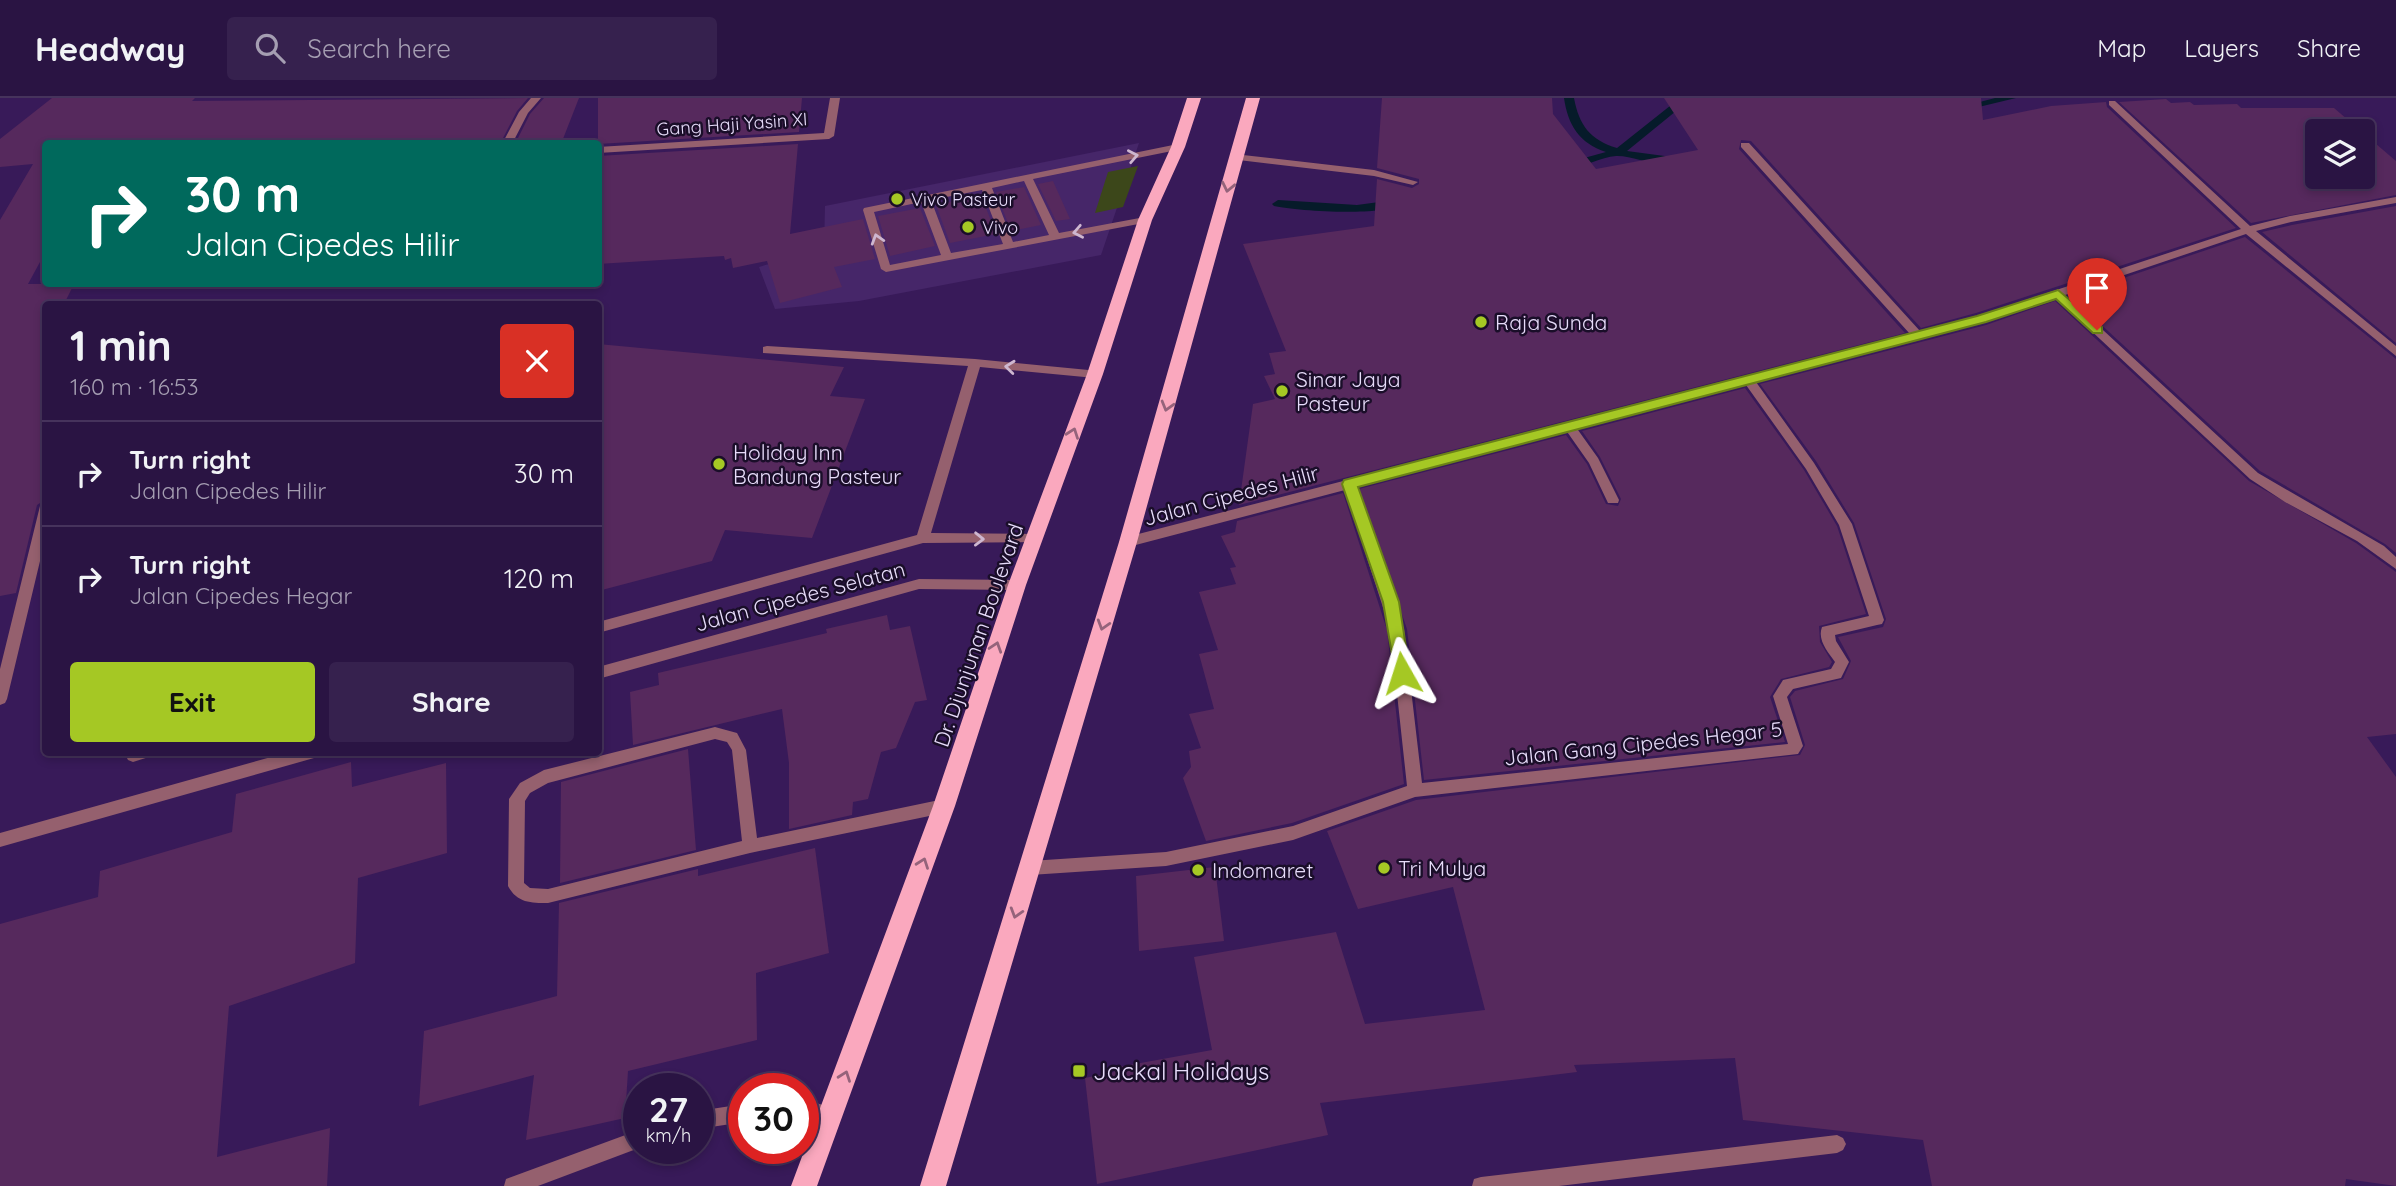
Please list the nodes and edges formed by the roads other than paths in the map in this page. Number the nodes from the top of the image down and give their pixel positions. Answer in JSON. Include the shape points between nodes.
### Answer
{"nodes":[{"id":1,"x":536,"y":98,"type":"edge"},
{"id":2,"x":835,"y":98,"type":"edge"},
{"id":3,"x":1194,"y":98,"type":"edge"},
{"id":4,"x":1253,"y":98,"type":"edge"},
{"id":5,"x":2112,"y":103,"type":"dead end"},
{"id":6,"x":509,"y":140,"type":"edge"},
{"id":7,"x":1178,"y":147,"type":"junction"},
{"id":8,"x":602,"y":150,"type":"edge"},
{"id":9,"x":1750,"y":151,"type":"dead end"},
{"id":10,"x":1234,"y":157,"type":"junction"},
{"id":11,"x":1027,"y":177,"type":"junction"},
{"id":12,"x":1413,"y":182,"type":"dead end"},
{"id":13,"x":986,"y":186,"type":"junction"},
{"id":14,"x":925,"y":198,"type":"junction"},
{"id":15,"x":2396,"y":200,"type":"edge"},
{"id":16,"x":1145,"y":220,"type":"junction"},
{"id":17,"x":2248,"y":230,"type":"junction"},
{"id":18,"x":1055,"y":237,"type":"junction"},
{"id":19,"x":1009,"y":246,"type":"junction"},
{"id":20,"x":947,"y":257,"type":"junction"},
{"id":21,"x":2058,"y":294,"type":"junction"},
{"id":22,"x":1917,"y":335,"type":"junction"},
{"id":23,"x":767,"y":350,"type":"dead end"},
{"id":24,"x":2396,"y":352,"type":"edge"},
{"id":25,"x":975,"y":363,"type":"junction"},
{"id":26,"x":1095,"y":374,"type":"junction"},
{"id":27,"x":1748,"y":379,"type":"junction"},
{"id":28,"x":1569,"y":426,"type":"junction"},
{"id":29,"x":1349,"y":484,"type":"junction"},
{"id":30,"x":1613,"y":500,"type":"dead end"},
{"id":31,"x":42,"y":523,"type":"edge"},
{"id":32,"x":923,"y":538,"type":"junction"},
{"id":33,"x":1035,"y":539,"type":"junction"},
{"id":34,"x":1129,"y":542,"type":"junction"},
{"id":35,"x":2396,"y":564,"type":"edge"},
{"id":36,"x":1017,"y":585,"type":"junction"},
{"id":37,"x":602,"y":627,"type":"edge"},
{"id":38,"x":602,"y":672,"type":"edge"},
{"id":39,"x":0,"y":699,"type":"edge"},
{"id":40,"x":300,"y":756,"type":"edge"},
{"id":41,"x":1415,"y":790,"type":"junction"},
{"id":42,"x":944,"y":806,"type":"junction"},
{"id":43,"x":0,"y":840,"type":"edge"},
{"id":44,"x":750,"y":846,"type":"junction"},
{"id":45,"x":1030,"y":868,"type":"junction"},
{"id":46,"x":819,"y":1112,"type":"edge"},
{"id":47,"x":830,"y":1115,"type":"junction"},
{"id":48,"x":1837,"y":1144,"type":"dead end"},
{"id":49,"x":623,"y":1145,"type":"edge"},
{"id":50,"x":513,"y":1186,"type":"edge"},
{"id":51,"x":804,"y":1186,"type":"edge"},
{"id":52,"x":933,"y":1186,"type":"edge"},
{"id":53,"x":1482,"y":1186,"type":"edge"}],
"edges":[{"from":1,"to":6,"type":"street"},
{"from":2,"to":8,"type":"street","name":"Gang Haji Yasin XI","via":[[830,136]]},
{"from":3,"to":7,"type":"highway","name":"Dr. Djunjunan Boulevard"},
{"from":4,"to":10,"type":"highway"},
{"from":5,"to":17,"type":"street"},
{"from":11,"to":7,"type":"street","one_way":true},
{"from":7,"to":16,"type":"highway","name":"Dr. Djunjunan Boulevard"},
{"from":9,"to":22,"type":"street"},
{"from":10,"to":12,"type":"street","via":[[1374,173]]},
{"from":10,"to":34,"type":"highway","one_way":true},
{"from":11,"to":13,"type":"street"},
{"from":11,"to":18,"type":"street"},
{"from":13,"to":14,"type":"street"},
{"from":13,"to":19,"type":"street"},
{"from":14,"to":20,"type":"street"},
{"from":20,"to":14,"type":"street","one_way":true,"via":[[886,269],[868,210]]},
{"from":15,"to":17,"type":"street","name":"Jalan Cipedes Hilir"},
{"from":16,"to":18,"type":"street","one_way":true},
{"from":16,"to":26,"type":"highway","name":"Dr. Djunjunan Boulevard"},
{"from":17,"to":21,"type":"street","name":"Jalan Cipedes Hilir"},
{"from":17,"to":24,"type":"street"},
{"from":18,"to":19,"type":"street"},
{"from":19,"to":20,"type":"street"},
{"from":21,"to":22,"type":"street","name":"Jalan Cipedes Hilir"},
{"from":21,"to":35,"type":"street","via":[[2254,476],[2281,496],[2372,542]]},
{"from":22,"to":27,"type":"street","name":"Jalan Cipedes Hilir"},
{"from":23,"to":25,"type":"street"},
{"from":26,"to":25,"type":"street","one_way":true},
{"from":25,"to":32,"type":"street"},
{"from":33,"to":26,"type":"highway","name":"Dr. Djunjunan Boulevard","one_way":true},
{"from":27,"to":28,"type":"street","name":"Jalan Cipedes Hilir"},
{"from":27,"to":41,"type":"street","name":"Jalan Gang Cipedes Hegar 5","via":[[1845,524],[1877,620],[1827,631],[1842,662],[1836,674],[1788,684],[1780,696],[1796,746],[1793,750]]},
{"from":28,"to":29,"type":"street","name":"Jalan Cipedes Hilir"},
{"from":28,"to":30,"type":"street","via":[[1594,461]]},
{"from":29,"to":34,"type":"street","name":"Jalan Cipedes Hilir"},
{"from":29,"to":41,"type":"street","via":[[1391,602]]},
{"from":31,"to":39,"type":"street"},
{"from":32,"to":33,"type":"street","one_way":true},
{"from":32,"to":37,"type":"street"},
{"from":33,"to":36,"type":"highway","name":"Dr. Djunjunan Boulevard"},
{"from":34,"to":45,"type":"highway","one_way":true},
{"from":36,"to":38,"type":"street","name":"Jalan Cipedes Selatan","via":[[919,584]]},
{"from":42,"to":36,"type":"highway","name":"Dr. Djunjunan Boulevard","one_way":true},
{"from":40,"to":43,"type":"street"},
{"from":41,"to":45,"type":"street","via":[[1293,833],[1166,859]]},
{"from":42,"to":44,"type":"street"},
{"from":47,"to":42,"type":"highway","name":"Dr. Djunjunan Boulevard","one_way":true},
{"from":44,"to":44,"type":"street","via":[[548,896],[527,895],[516,886],[517,799],[544,777],[715,733],[732,737],[739,750]]},
{"from":45,"to":52,"type":"highway","one_way":true},
{"from":46,"to":47,"type":"street"},
{"from":47,"to":51,"type":"highway","name":"Dr. Djunjunan Boulevard"},
{"from":48,"to":53,"type":"street"},
{"from":49,"to":50,"type":"street"}]}
